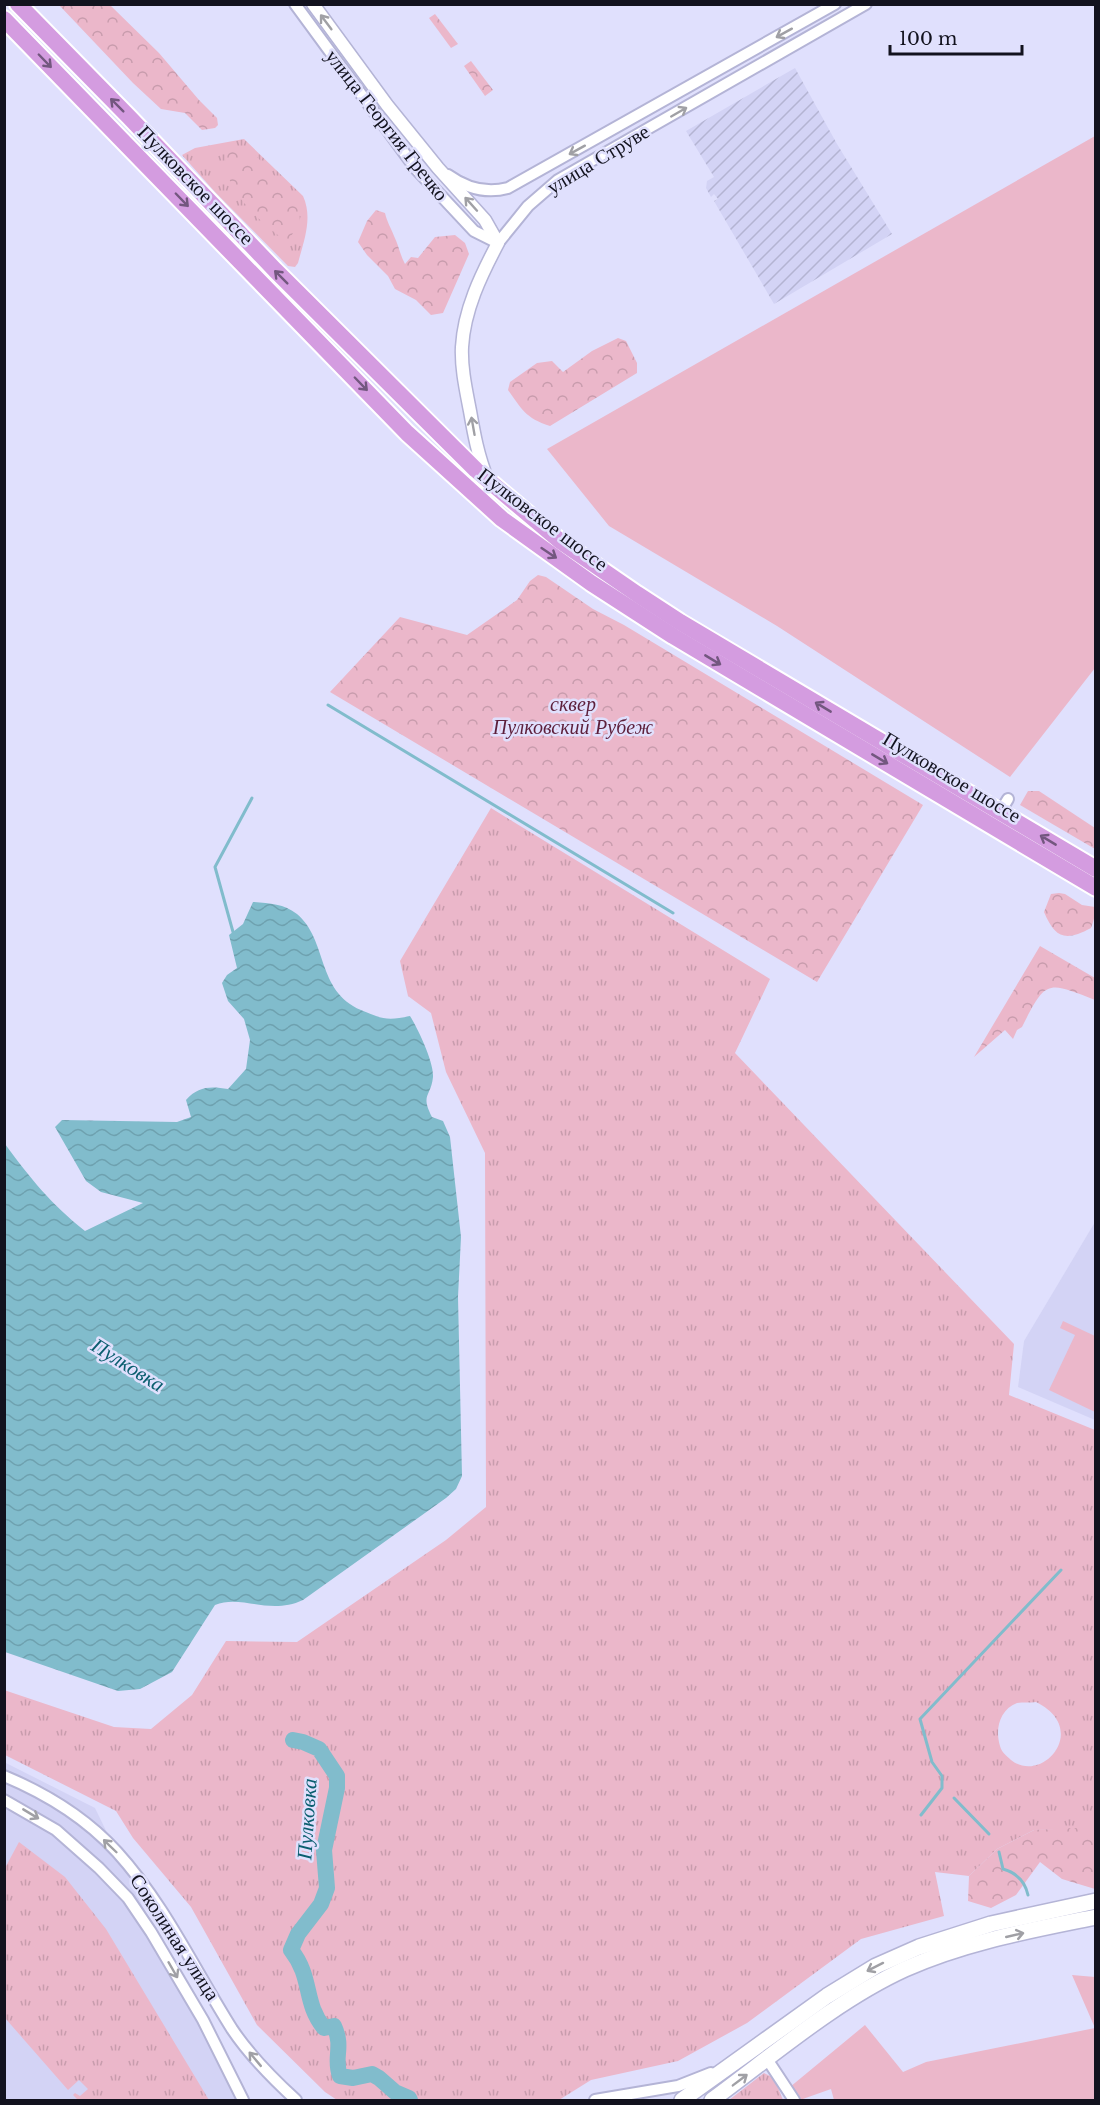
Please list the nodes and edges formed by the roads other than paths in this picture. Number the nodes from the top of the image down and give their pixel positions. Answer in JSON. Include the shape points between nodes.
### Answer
{"nodes":[{"id":1,"x":18,"y":4,"type":"edge"},
{"id":2,"x":295,"y":4,"type":"edge"},
{"id":3,"x":313,"y":4,"type":"edge"},
{"id":4,"x":835,"y":4,"type":"edge"},
{"id":5,"x":866,"y":4,"type":"edge"},
{"id":6,"x":4,"y":19,"type":"edge"},
{"id":7,"x":438,"y":168,"type":"junction"},
{"id":8,"x":498,"y":243,"type":"junction"},
{"id":9,"x":489,"y":482,"type":"junction"},
{"id":10,"x":1095,"y":868,"type":"edge"},
{"id":11,"x":1095,"y":888,"type":"edge"},
{"id":12,"x":4,"y":1776,"type":"edge"},
{"id":13,"x":4,"y":1800,"type":"edge"},
{"id":14,"x":1095,"y":1902,"type":"edge"},
{"id":15,"x":1095,"y":1917,"type":"edge"},
{"id":16,"x":801,"y":2014,"type":"junction"},
{"id":17,"x":810,"y":2028,"type":"junction"},
{"id":18,"x":744,"y":2056,"type":"junction"},
{"id":19,"x":767,"y":2059,"type":"junction"},
{"id":20,"x":243,"y":2100,"type":"edge"},
{"id":21,"x":296,"y":2100,"type":"edge"},
{"id":22,"x":595,"y":2100,"type":"edge"},
{"id":23,"x":682,"y":2100,"type":"edge"},
{"id":24,"x":712,"y":2100,"type":"edge"},
{"id":25,"x":794,"y":2100,"type":"edge"}],
"edges":[{"from":9,"to":1,"type":"highway","name":"Пулковское шоссе","one_way":true,"via":[[275,270]]},
{"from":2,"to":8,"type":"street","name":"улица Георгия Гречко","via":[[416,169],[474,231]]},
{"from":7,"to":3,"type":"street","name":"улица Георгия Гречко","one_way":true},
{"from":4,"to":7,"type":"street","name":"улица Струве","one_way":true,"via":[[507,188],[476,190]]},
{"from":8,"to":5,"type":"street","name":"улица Струве","one_way":true,"via":[[528,206],[558,180]]},
{"from":6,"to":11,"type":"highway","name":"Пулковское шоссе","one_way":true,"via":[[407,433],[502,519],[673,636]]},
{"from":8,"to":7,"type":"street","name":"улица Георгия Гречко","one_way":true,"via":[[485,220]]},
{"from":9,"to":8,"type":"street","name":"улица Струве","one_way":true,"via":[[478,453],[462,348],[471,302]]},
{"from":10,"to":9,"type":"highway","name":"Пулковское шоссе","one_way":true,"via":[[1004,806],[739,658],[637,594],[560,541]]},
{"from":21,"to":12,"type":"street","name":"Соколиная улица","one_way":true,"via":[[269,2076],[232,2029],[168,1919],[116,1851],[68,1809]]},
{"from":13,"to":20,"type":"street","name":"Соколиная улица","one_way":true,"via":[[56,1830],[128,1898],[203,2020]]},
{"from":14,"to":16,"type":"main road","one_way":true,"via":[[991,1924],[919,1947],[854,1979]]},
{"from":17,"to":15,"type":"main road","one_way":true,"via":[[905,1969],[992,1940]]},
{"from":16,"to":17,"type":"main road"},
{"from":16,"to":18,"type":"main road"},
{"from":17,"to":19,"type":"main road"},
{"from":18,"to":22,"type":"street","via":[[678,2086]]},
{"from":18,"to":23,"type":"main road"},
{"from":24,"to":19,"type":"main road","one_way":true},
{"from":19,"to":25,"type":"street"}]}
